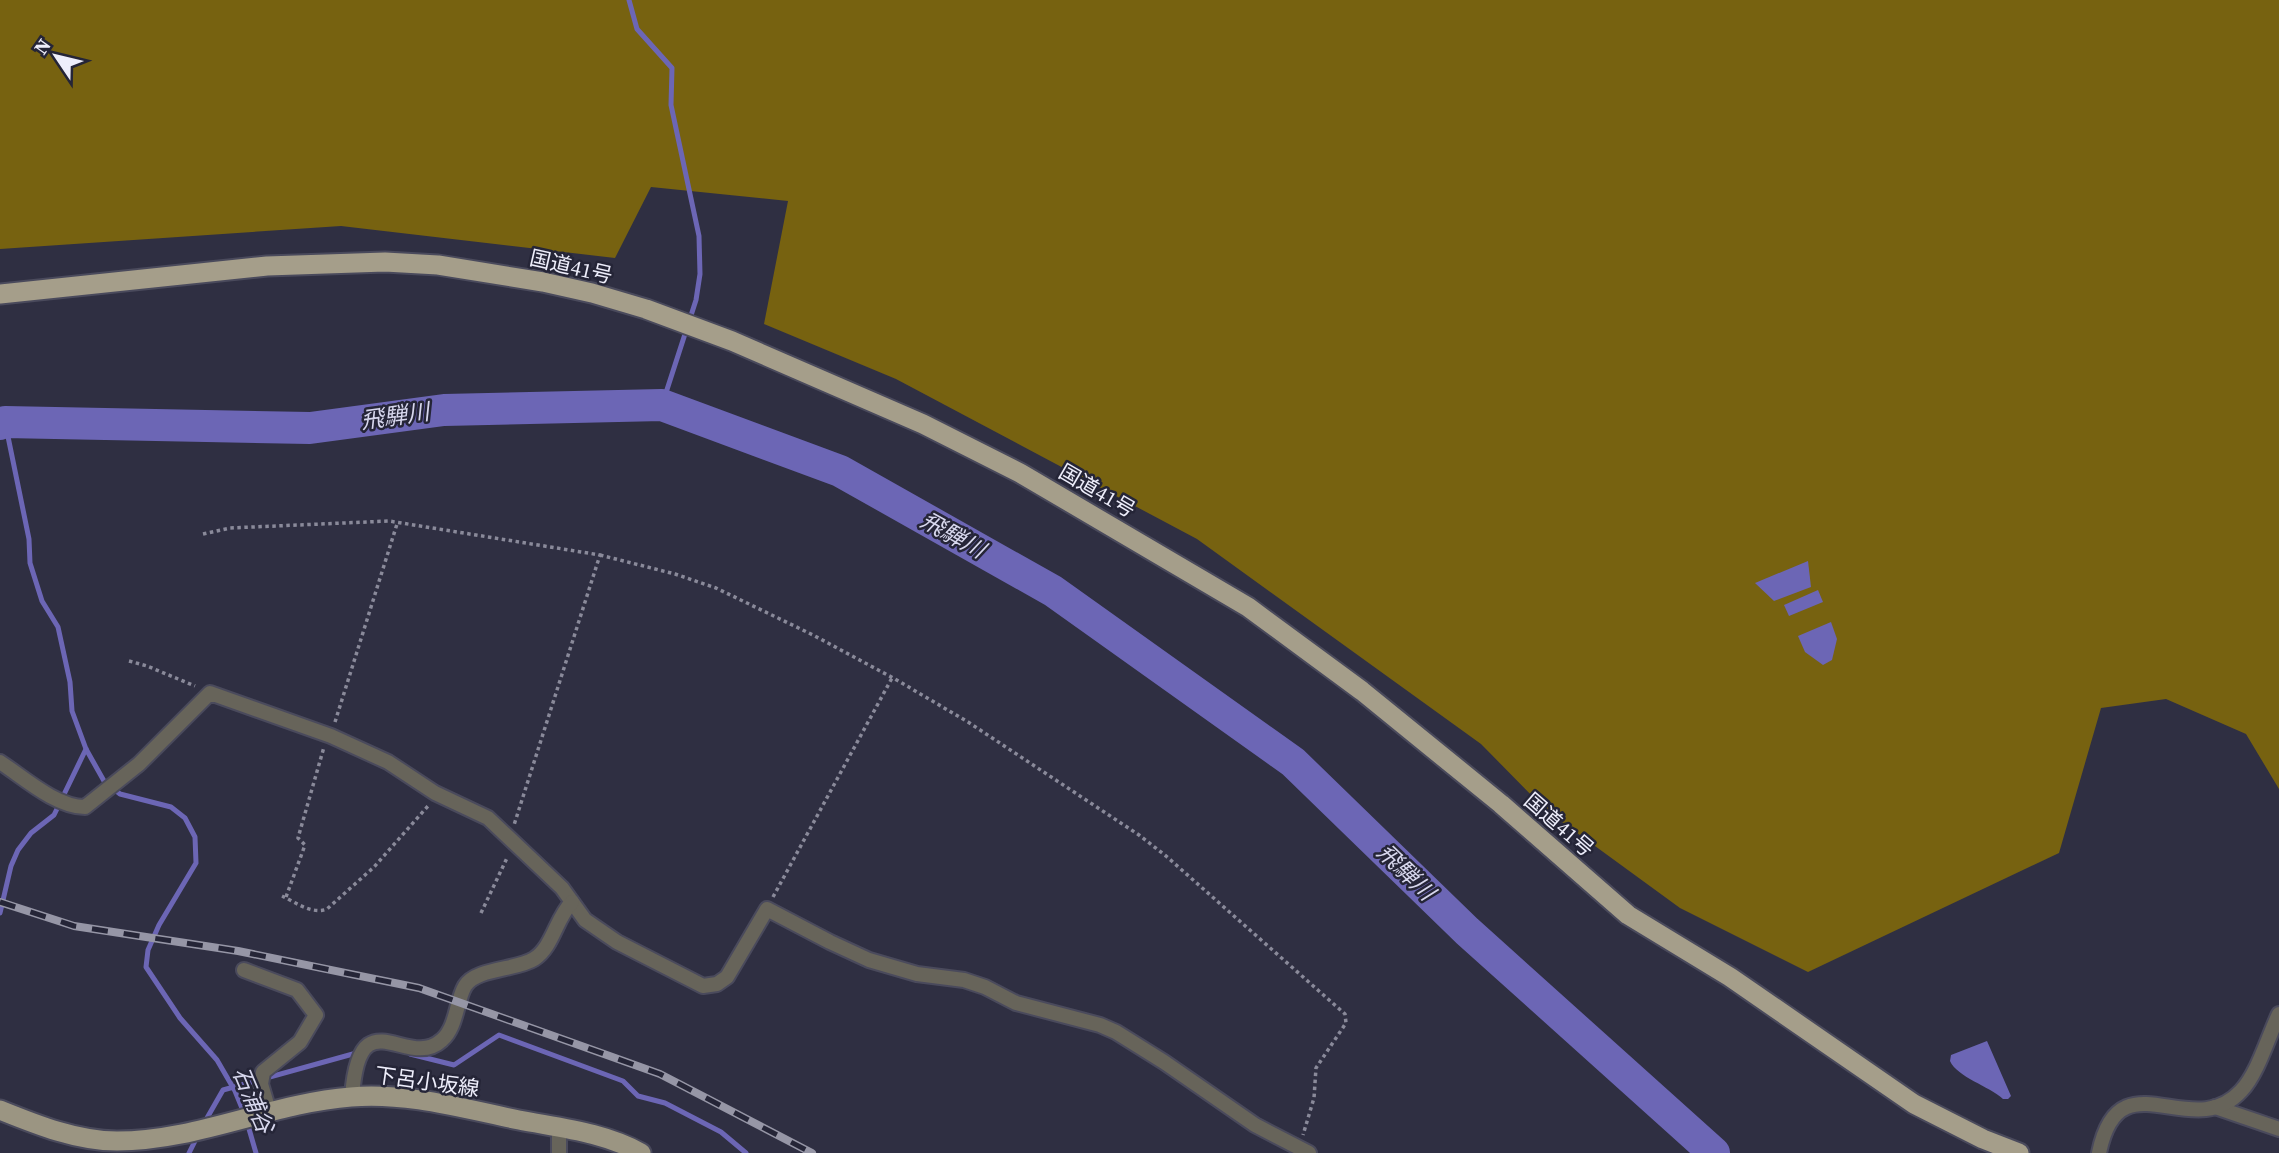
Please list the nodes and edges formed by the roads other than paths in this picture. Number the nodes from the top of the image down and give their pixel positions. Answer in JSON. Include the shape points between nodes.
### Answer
{"nodes":[{"id":1,"x":0,"y":294,"type":"edge"},
{"id":2,"x":0,"y":762,"type":"edge"},
{"id":3,"x":572,"y":902,"type":"junction"},
{"id":4,"x":244,"y":970,"type":"dead end"},
{"id":5,"x":2279,"y":1014,"type":"edge"},
{"id":6,"x":352,"y":1097,"type":"junction"},
{"id":7,"x":2215,"y":1107,"type":"junction"},
{"id":8,"x":0,"y":1110,"type":"edge"},
{"id":9,"x":269,"y":1111,"type":"junction"},
{"id":10,"x":559,"y":1128,"type":"junction"},
{"id":11,"x":2279,"y":1129,"type":"edge"},
{"id":12,"x":1303,"y":1150,"type":"edge"},
{"id":13,"x":559,"y":1153,"type":"edge"},
{"id":14,"x":641,"y":1153,"type":"edge"},
{"id":15,"x":2019,"y":1153,"type":"edge"},
{"id":16,"x":2099,"y":1153,"type":"edge"}],
"edges":[{"from":1,"to":15,"type":"highway","name":"国道41号","via":[[267,265],[438,265],[592,293],[732,341],[923,424],[1008,467],[1248,607],[1502,804],[1628,915],[1730,977],[1914,1104]]},
{"from":2,"to":3,"type":"street","via":[[58,800],[85,807],[139,764],[210,693],[329,735],[488,818]]},
{"from":3,"to":6,"type":"street","via":[[534,959],[488,973],[464,987],[443,1040],[417,1048],[377,1040],[366,1045],[353,1076]]},
{"from":3,"to":12,"type":"street","via":[[585,920],[617,942],[703,986],[727,977],[767,909],[869,960],[916,974],[964,980],[1016,1003],[1116,1032],[1255,1125]]},
{"from":4,"to":9,"type":"street","via":[[297,990],[316,1015],[300,1042],[263,1072],[261,1084]]},
{"from":5,"to":7,"type":"street","via":[[2245,1085]]},
{"from":6,"to":9,"type":"main road","name":"下呂小坂線"},
{"from":6,"to":10,"type":"main road","name":"下呂小坂線","via":[[412,1100]]},
{"from":7,"to":11,"type":"street"},
{"from":7,"to":16,"type":"street","via":[[2203,1111],[2134,1104],[2120,1110],[2103,1134]]},
{"from":8,"to":9,"type":"main road","name":"下呂小坂線","via":[[84,1138],[116,1141],[177,1135]]},
{"from":10,"to":13,"type":"street"},
{"from":10,"to":14,"type":"main road","name":"下呂小坂線","via":[[610,1138]]}]}
